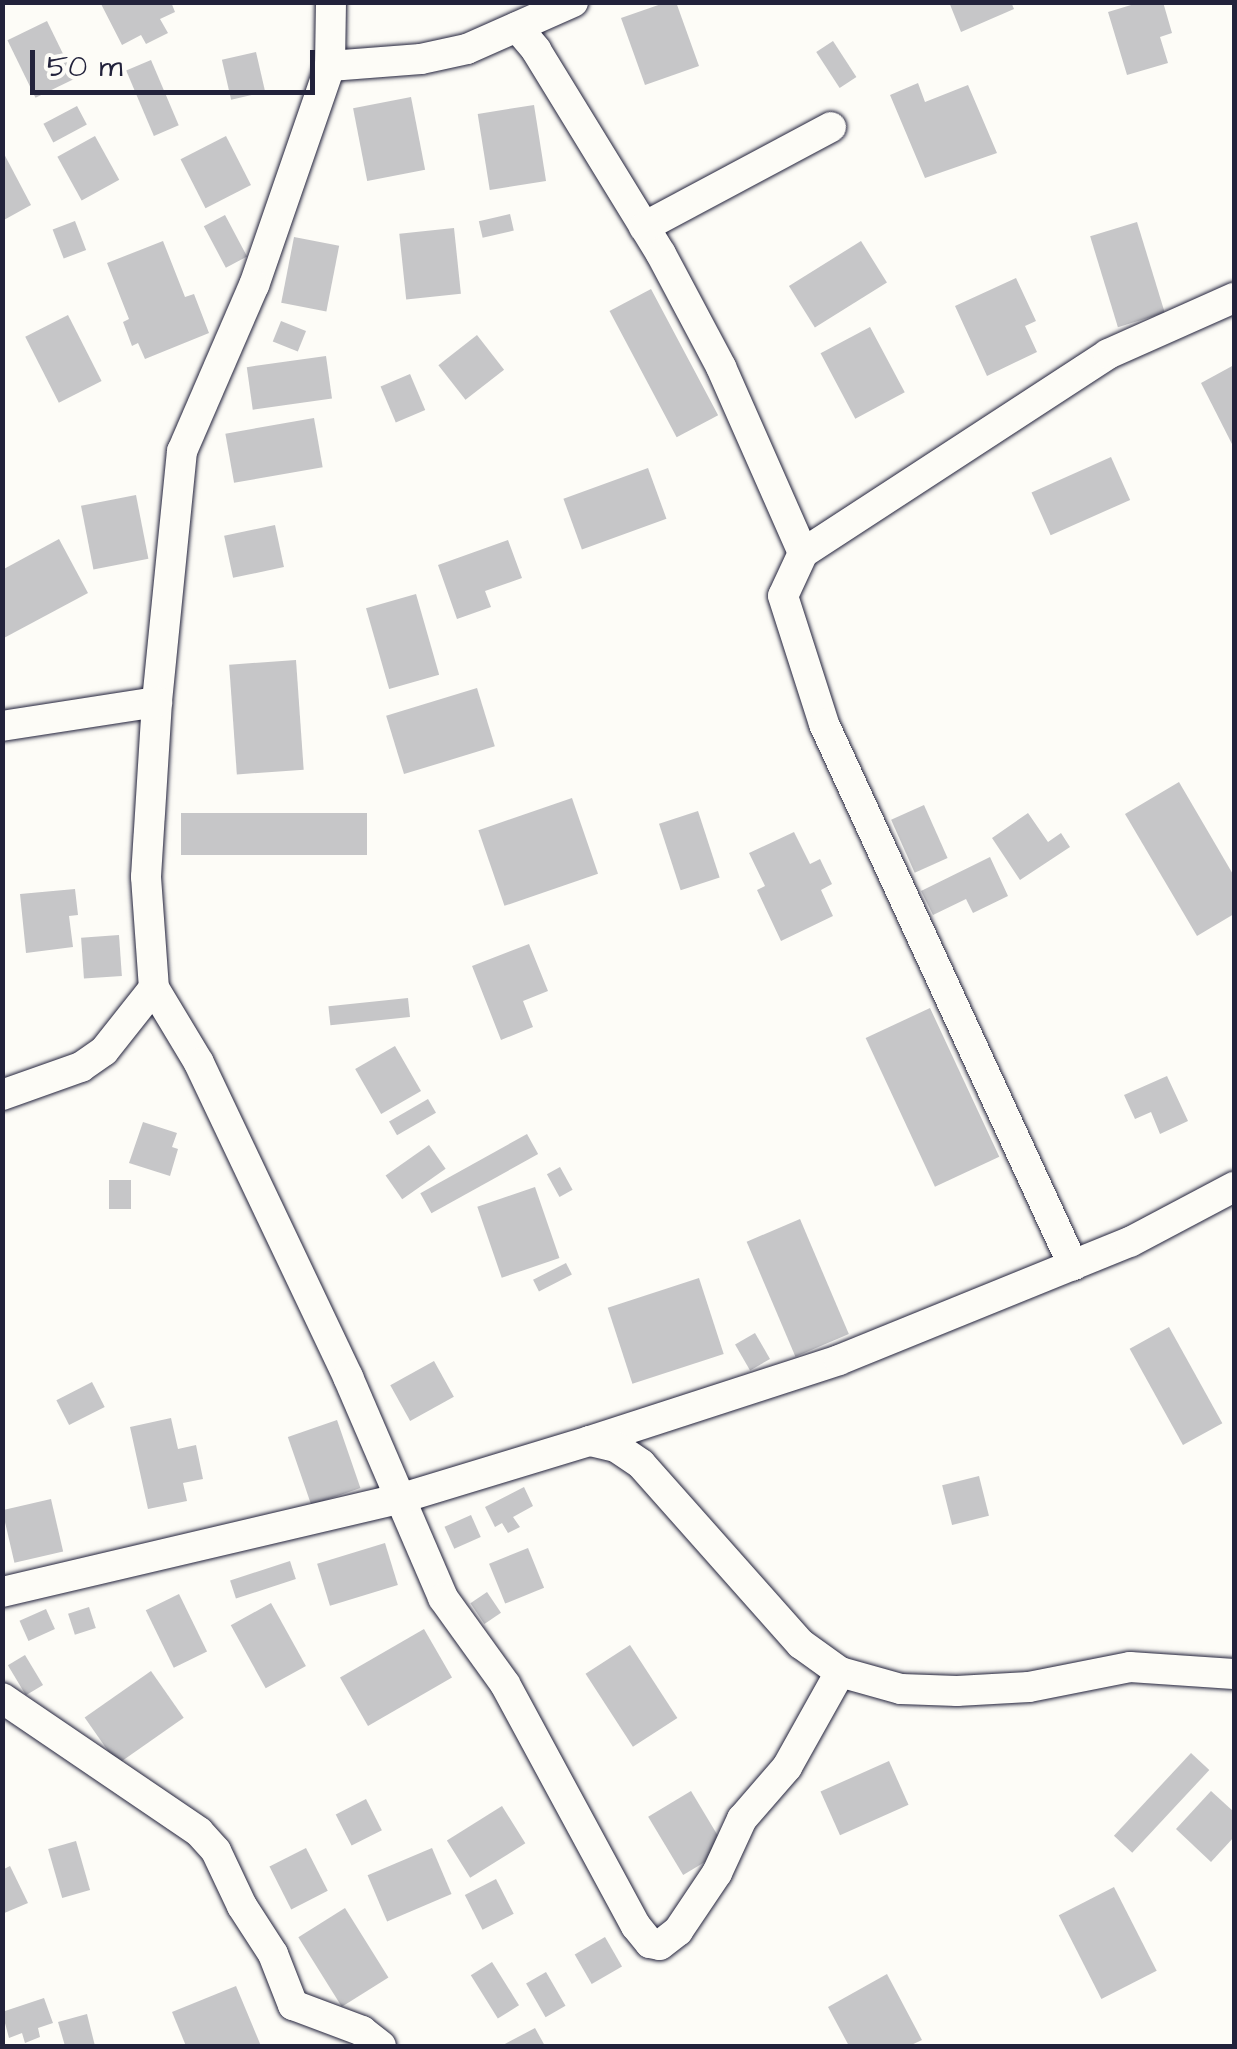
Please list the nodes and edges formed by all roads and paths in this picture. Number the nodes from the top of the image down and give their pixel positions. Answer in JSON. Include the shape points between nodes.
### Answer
{"nodes":[{"id":1,"x":331,"y":2,"type":"edge"},
{"id":2,"x":574,"y":2,"type":"edge"},
{"id":3,"x":517,"y":28,"type":"junction"},
{"id":4,"x":330,"y":66,"type":"junction"},
{"id":5,"x":831,"y":127,"type":"dead end"},
{"id":6,"x":644,"y":226,"type":"junction"},
{"id":7,"x":1234,"y":298,"type":"edge"},
{"id":8,"x":803,"y":553,"type":"junction"},
{"id":9,"x":157,"y":702,"type":"junction"},
{"id":10,"x":2,"y":726,"type":"edge"},
{"id":11,"x":154,"y":988,"type":"junction"},
{"id":12,"x":2,"y":1095,"type":"edge"},
{"id":13,"x":1234,"y":1187,"type":"edge"},
{"id":14,"x":1073,"y":1265,"type":"junction"},
{"id":15,"x":590,"y":1441,"type":"junction"},
{"id":16,"x":402,"y":1498,"type":"junction"},
{"id":17,"x":2,"y":1592,"type":"edge"},
{"id":18,"x":840,"y":1672,"type":"junction"},
{"id":19,"x":1234,"y":1674,"type":"edge"},
{"id":20,"x":2,"y":1698,"type":"edge"},
{"id":21,"x":380,"y":2046,"type":"edge"}],
"edges":[{"from":1,"to":4,"type":"street"},
{"from":2,"to":3,"type":"street"},
{"from":3,"to":4,"type":"street","via":[[451,52]]},
{"from":3,"to":6,"type":"street"},
{"from":4,"to":9,"type":"street","via":[[254,285],[182,452]]},
{"from":5,"to":6,"type":"street"},
{"from":6,"to":8,"type":"street","via":[[721,367]]},
{"from":7,"to":8,"type":"street","via":[[1108,354]]},
{"from":8,"to":14,"type":"street","via":[[782,596],[824,724]]},
{"from":9,"to":10,"type":"street"},
{"from":9,"to":11,"type":"street","via":[[146,877]]},
{"from":11,"to":12,"type":"street","via":[[104,1050],[80,1067]]},
{"from":11,"to":16,"type":"street","via":[[199,1062]]},
{"from":13,"to":14,"type":"street"},
{"from":14,"to":15,"type":"street","via":[[840,1360]]},
{"from":15,"to":16,"type":"street"},
{"from":15,"to":18,"type":"street","via":[[641,1464],[801,1644]]},
{"from":16,"to":17,"type":"street"},
{"from":16,"to":18,"type":"street","via":[[443,1598],[505,1684],[650,1943],[660,1945],[678,1931],[742,1819],[787,1768]]},
{"from":18,"to":19,"type":"street","via":[[901,1689],[957,1690],[1029,1687],[1130,1667]]},
{"from":20,"to":21,"type":"street","via":[[182,1817],[216,1851],[274,1954],[293,2005],[362,2031]]}]}
